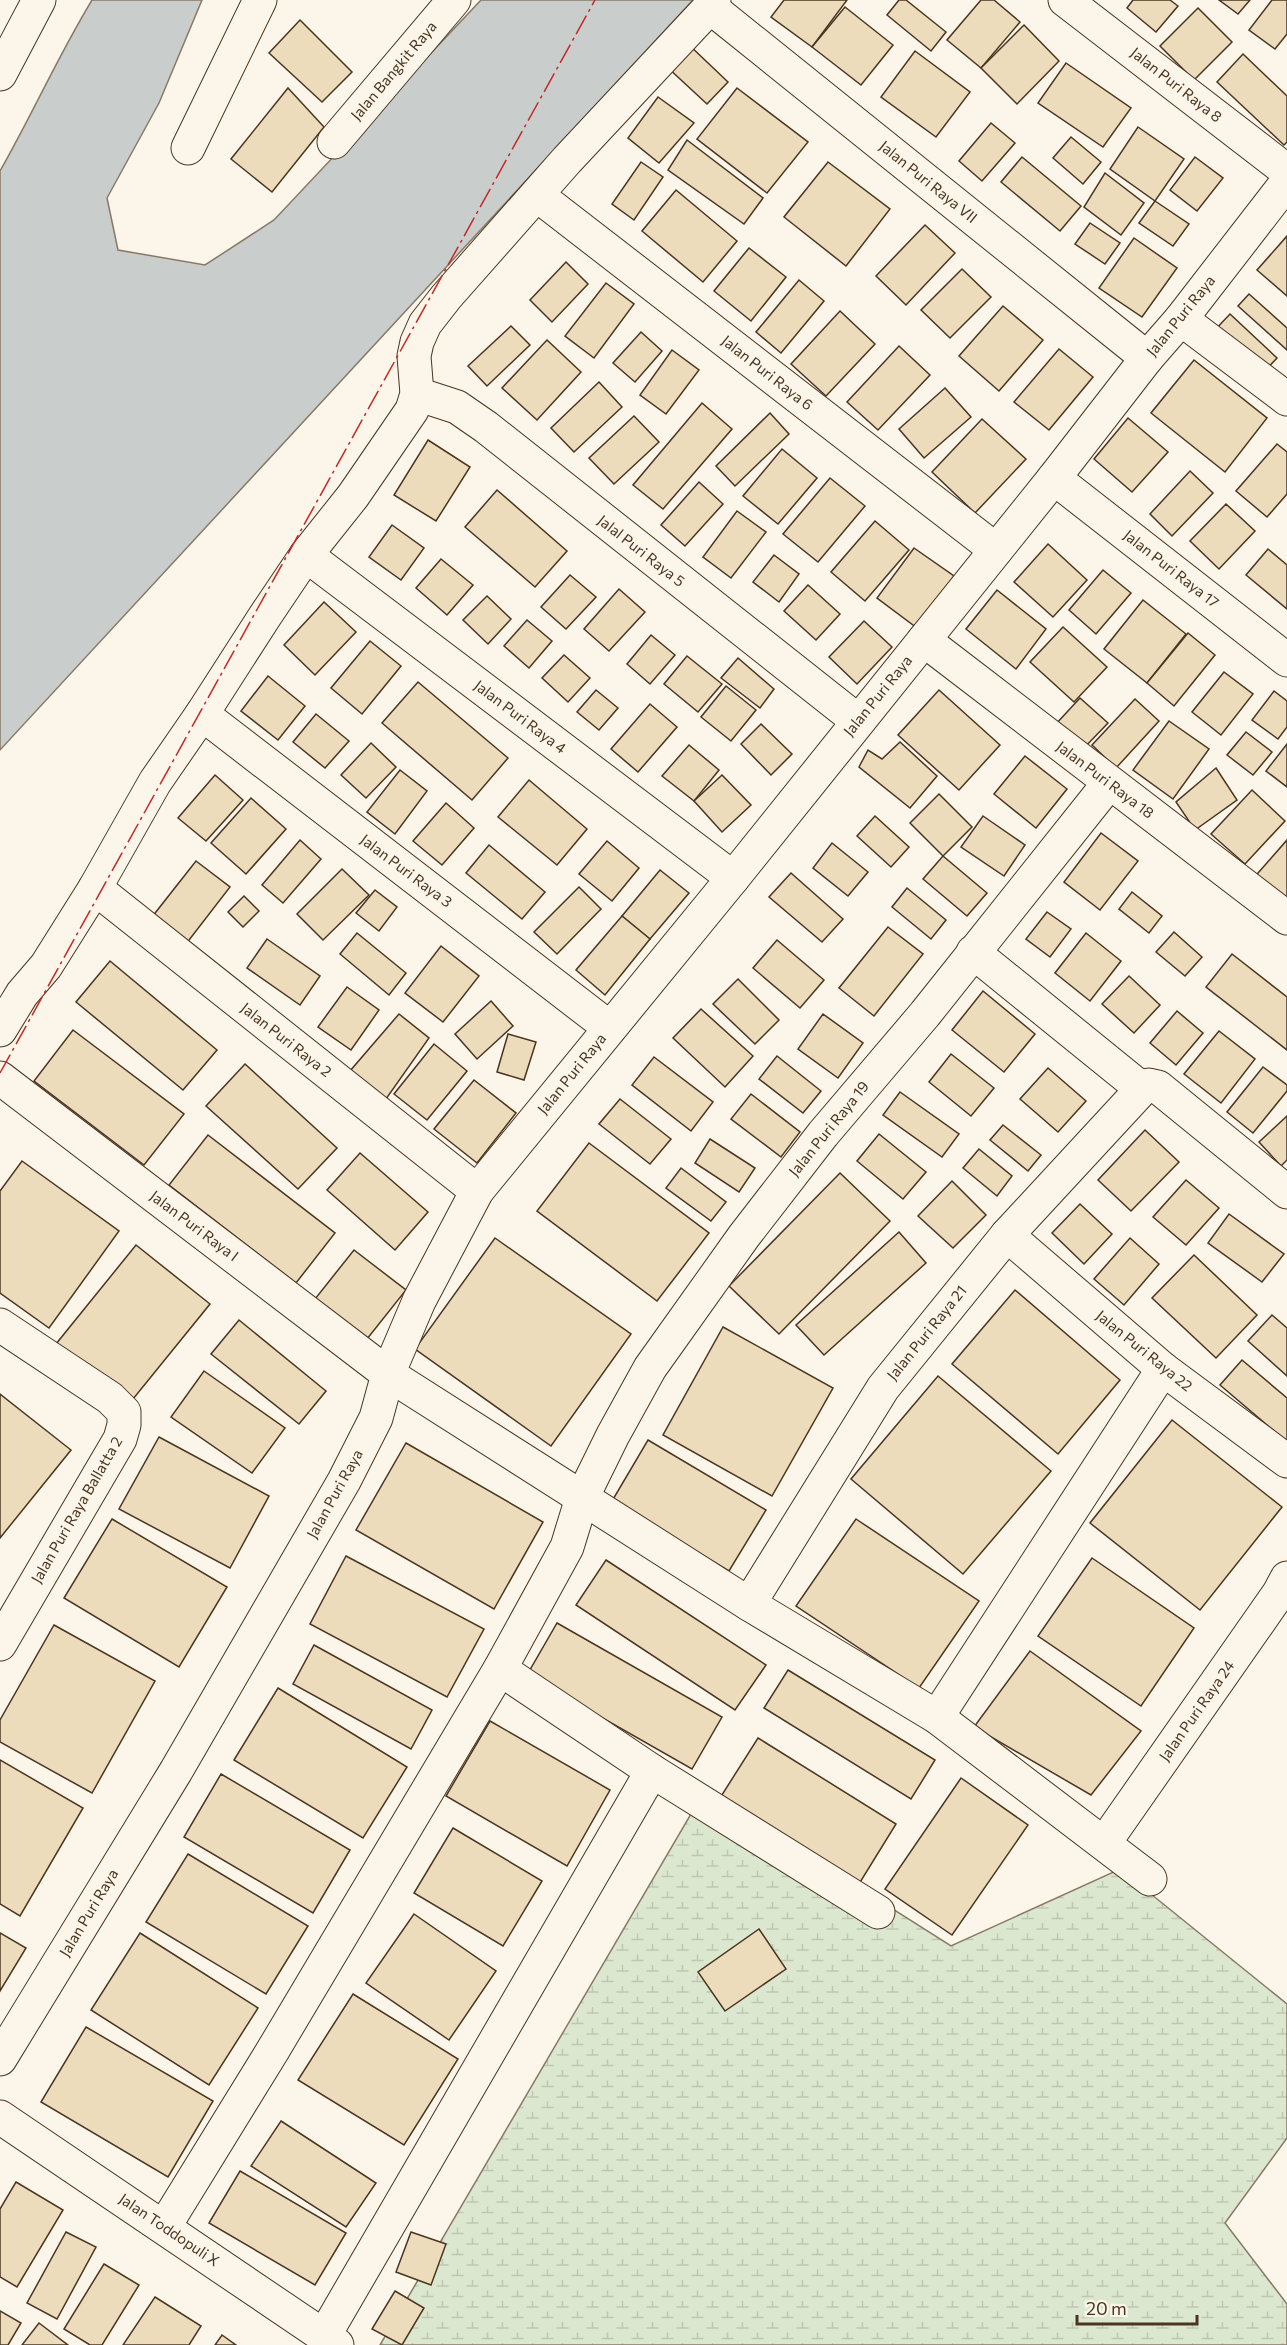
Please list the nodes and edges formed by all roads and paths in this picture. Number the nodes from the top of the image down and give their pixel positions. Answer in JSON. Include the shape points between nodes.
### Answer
{"nodes":[{"id":1,"x":39,"y":0,"type":"edge"},
{"id":2,"x":260,"y":0,"type":"edge"},
{"id":3,"x":454,"y":0,"type":"edge"},
{"id":4,"x":1065,"y":0,"type":"edge"},
{"id":5,"x":712,"y":3,"type":"edge"},
{"id":6,"x":0,"y":74,"type":"edge"},
{"id":7,"x":334,"y":142,"type":"dead end"},
{"id":8,"x":188,"y":148,"type":"dead end"},
{"id":9,"x":1287,"y":171,"type":"edge"},
{"id":10,"x":1287,"y":182,"type":"edge"},
{"id":11,"x":537,"y":195,"type":"junction"},
{"id":12,"x":1181,"y":319,"type":"junction"},
{"id":13,"x":1147,"y":358,"type":"junction"},
{"id":14,"x":417,"y":394,"type":"junction"},
{"id":15,"x":1287,"y":399,"type":"edge"},
{"id":16,"x":1054,"y":478,"type":"junction"},
{"id":17,"x":996,"y":550,"type":"junction"},
{"id":18,"x":306,"y":555,"type":"junction"},
{"id":19,"x":924,"y":640,"type":"junction"},
{"id":20,"x":1287,"y":660,"type":"edge"},
{"id":21,"x":202,"y":714,"type":"junction"},
{"id":22,"x":858,"y":721,"type":"junction"},
{"id":23,"x":1109,"y":783,"type":"junction"},
{"id":24,"x":733,"y":878,"type":"junction"},
{"id":25,"x":95,"y":888,"type":"junction"},
{"id":26,"x":1287,"y":918,"type":"edge"},
{"id":27,"x":973,"y":952,"type":"junction"},
{"id":28,"x":609,"y":1028,"type":"junction"},
{"id":29,"x":0,"y":1030,"type":"edge"},
{"id":30,"x":0,"y":1078,"type":"edge"},
{"id":31,"x":1142,"y":1089,"type":"junction"},
{"id":32,"x":477,"y":1191,"type":"junction"},
{"id":33,"x":1287,"y":1192,"type":"edge"},
{"id":34,"x":1007,"y":1235,"type":"junction"},
{"id":35,"x":0,"y":1325,"type":"edge"},
{"id":36,"x":1163,"y":1369,"type":"junction"},
{"id":37,"x":388,"y":1374,"type":"junction"},
{"id":38,"x":1287,"y":1461,"type":"edge"},
{"id":39,"x":582,"y":1498,"type":"junction"},
{"id":40,"x":1284,"y":1590,"type":"edge"},
{"id":41,"x":749,"y":1604,"type":"junction"},
{"id":42,"x":0,"y":1644,"type":"edge"},
{"id":43,"x":500,"y":1669,"type":"junction"},
{"id":44,"x":937,"y":1718,"type":"junction"},
{"id":45,"x":652,"y":1771,"type":"junction"},
{"id":46,"x":1105,"y":1842,"type":"junction"},
{"id":47,"x":1150,"y":1879,"type":"dead end"},
{"id":48,"x":878,"y":1912,"type":"dead end"},
{"id":49,"x":0,"y":2059,"type":"edge"},
{"id":50,"x":0,"y":2117,"type":"edge"},
{"id":51,"x":164,"y":2227,"type":"junction"},
{"id":52,"x":330,"y":2340,"type":"edge"}],
"edges":[{"from":1,"to":6,"type":"street"},
{"from":2,"to":8,"type":"street"},
{"from":3,"to":7,"type":"street","name":"Jalan Bangkit Raya"},
{"from":4,"to":9,"type":"street","name":"Jalan Puri Raya 8"},
{"from":5,"to":11,"type":"street"},
{"from":5,"to":13,"type":"street","name":"Jalan Puri Raya VII"},
{"from":10,"to":12,"type":"street","name":"Jalan Puri Raya"},
{"from":11,"to":14,"type":"street","via":[[425,324],[414,356]]},
{"from":11,"to":17,"type":"street","name":"Jalan Puri Raya 6"},
{"from":12,"to":13,"type":"street","name":"Jalan Puri Raya"},
{"from":12,"to":15,"type":"street"},
{"from":13,"to":16,"type":"street","name":"Jalan Puri Raya"},
{"from":14,"to":18,"type":"street","via":[[412,410],[353,496]]},
{"from":14,"to":22,"type":"street","name":"Jalal Puri Raya 5","via":[[457,407],[486,427]]},
{"from":16,"to":17,"type":"street","name":"Jalan Puri Raya"},
{"from":16,"to":20,"type":"street","name":"Jalan Puri Raya 17"},
{"from":17,"to":19,"type":"street","name":"Jalan Puri Raya"},
{"from":18,"to":21,"type":"street"},
{"from":18,"to":24,"type":"street","name":"Jalan Puri Raya 4"},
{"from":19,"to":22,"type":"street","name":"Jalan Puri Raya"},
{"from":19,"to":23,"type":"street","name":"Jalan Puri Raya 18"},
{"from":21,"to":25,"type":"street","via":[[155,782]]},
{"from":21,"to":28,"type":"street","name":"Jalan Puri Raya 3"},
{"from":22,"to":24,"type":"street","name":"Jalan Puri Raya"},
{"from":23,"to":26,"type":"street","name":"Jalan Puri Raya 18"},
{"from":23,"to":27,"type":"street","name":"Jalan Puri Raya 19"},
{"from":24,"to":28,"type":"street","name":"Jalan Puri Raya"},
{"from":25,"to":29,"type":"street"},
{"from":25,"to":32,"type":"street","name":"Jalan Puri Raya 2"},
{"from":27,"to":31,"type":"street"},
{"from":27,"to":39,"type":"street","name":"Jalan Puri Raya 19","via":[[823,1134],[677,1328],[632,1398]]},
{"from":28,"to":32,"type":"street","name":"Jalan Puri Raya"},
{"from":30,"to":37,"type":"street","name":"Jalan Puri Raya I"},
{"from":31,"to":33,"type":"street","via":[[1149,1085],[1158,1087]]},
{"from":31,"to":34,"type":"street","name":"Jalan Puri Raya 21"},
{"from":32,"to":37,"type":"street","name":"Jalan Puri Raya","via":[[419,1301]]},
{"from":34,"to":36,"type":"street","name":"Jalan Puri Raya 22"},
{"from":34,"to":41,"type":"street","name":"Jalan Puri Raya 21","via":[[883,1388]]},
{"from":35,"to":42,"type":"street","name":"Jalan Puri Raya Ballatta 2","via":[[110,1398],[124,1412],[120,1439]]},
{"from":36,"to":38,"type":"street","name":"Jalan Puri Raya 22"},
{"from":36,"to":44,"type":"street"},
{"from":37,"to":39,"type":"street","name":"Jalan Puri Raya I"},
{"from":37,"to":49,"type":"street","name":"Jalan Puri Raya","via":[[376,1418],[344,1481],[176,1771]]},
{"from":39,"to":41,"type":"street","name":"Jalan Puri Raya I"},
{"from":39,"to":43,"type":"street","name":"Jalan Puri Raya 19","via":[[567,1547]]},
{"from":40,"to":46,"type":"street","name":"Jalan Puri Raya 24"},
{"from":41,"to":44,"type":"street","name":"Jalan Puri Raya I"},
{"from":43,"to":45,"type":"street"},
{"from":43,"to":51,"type":"street","name":"Jalan Puri Raya 19"},
{"from":44,"to":46,"type":"street","name":"Jalan Puri Raya I"},
{"from":45,"to":48,"type":"street"},
{"from":45,"to":52,"type":"street"},
{"from":46,"to":47,"type":"street","name":"Jalan Puri Raya I"},
{"from":50,"to":51,"type":"street","name":"Jalan Toddopuli X"},
{"from":51,"to":52,"type":"street","name":"Jalan Toddopuli X"}]}
